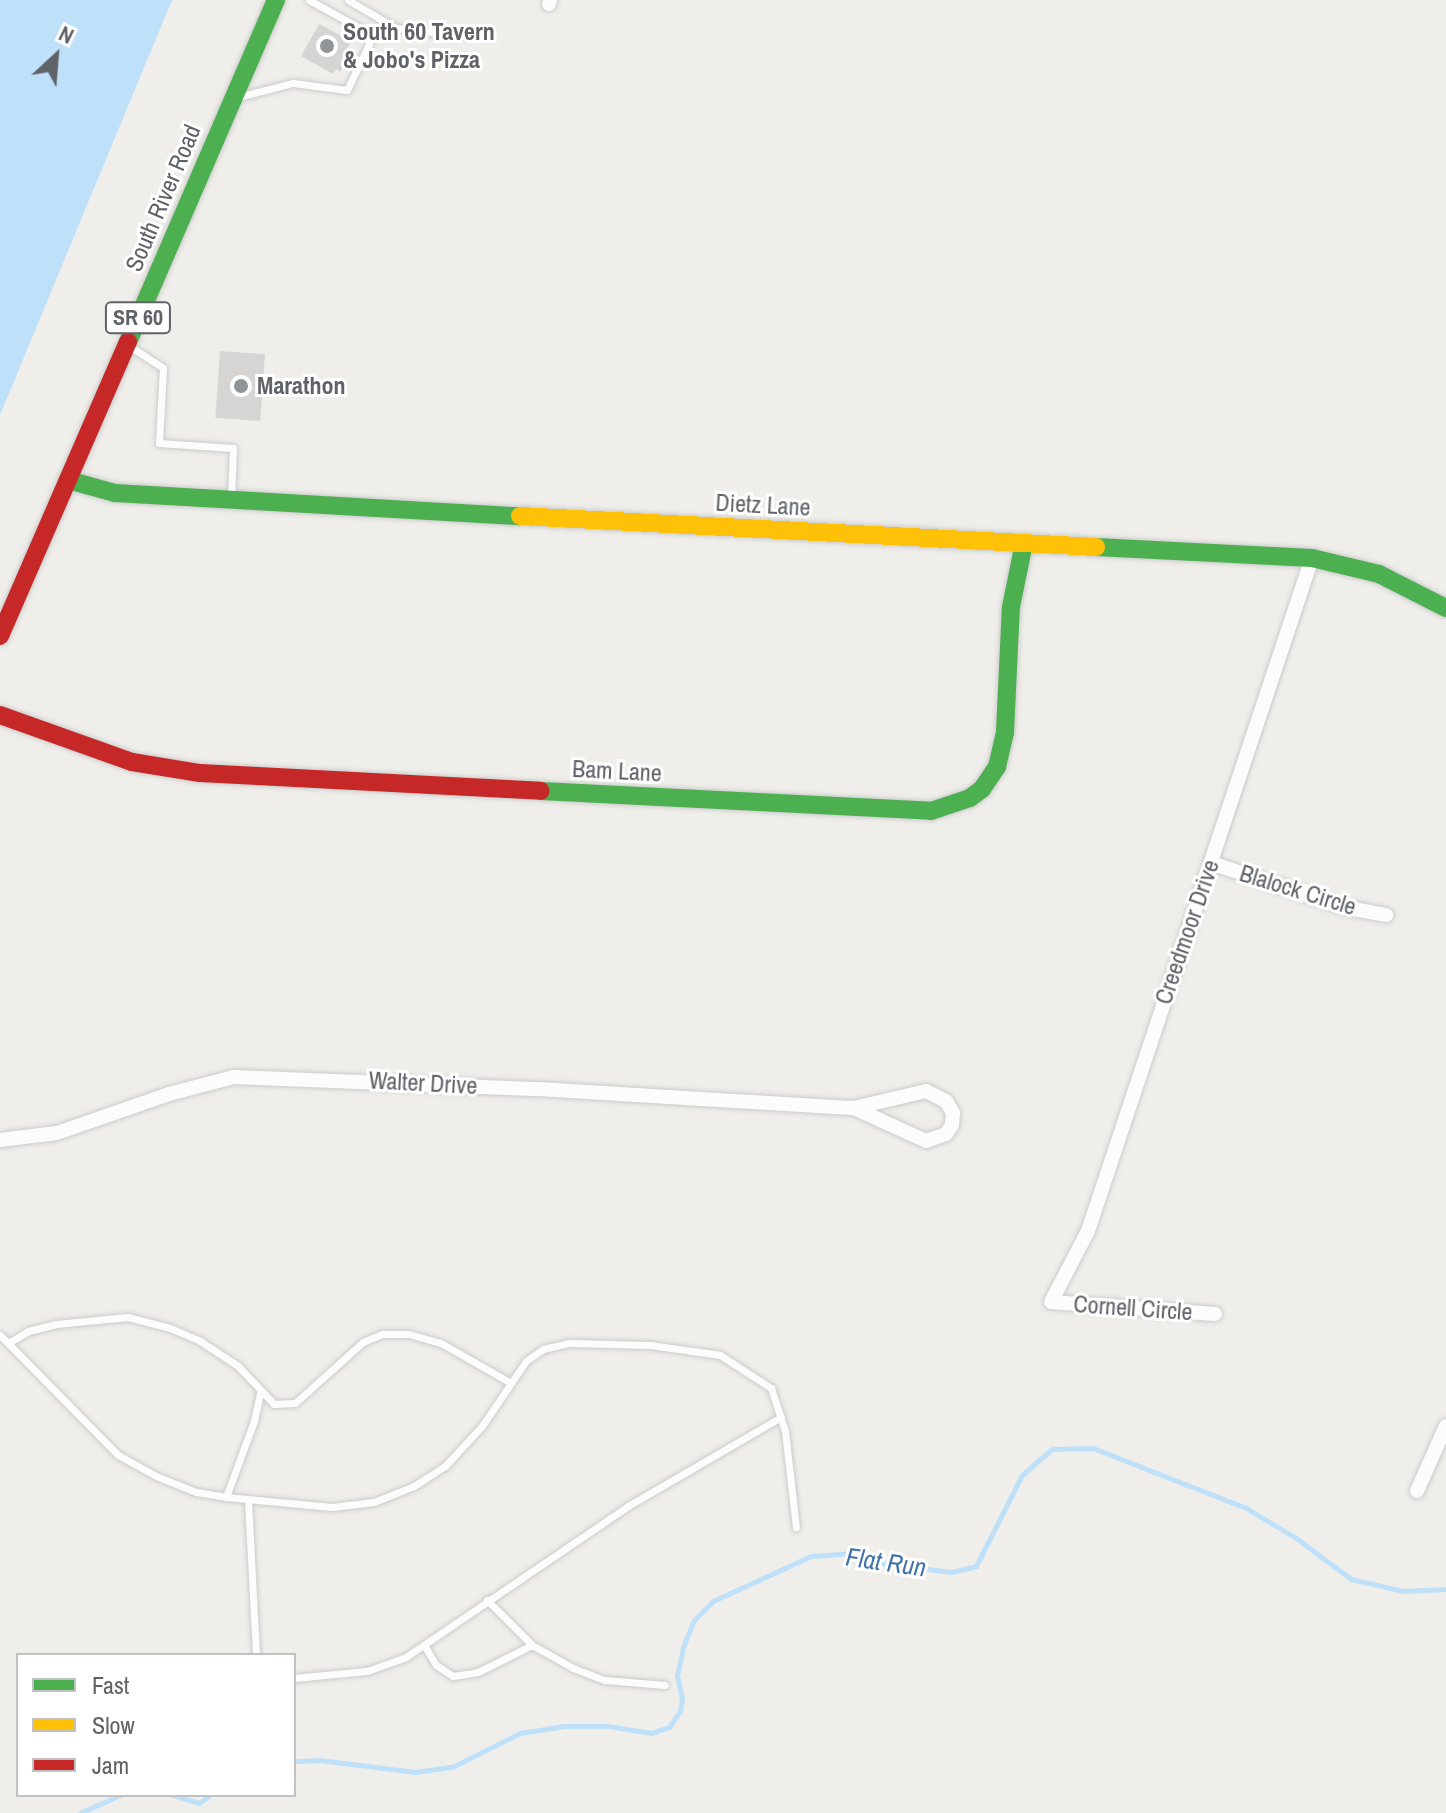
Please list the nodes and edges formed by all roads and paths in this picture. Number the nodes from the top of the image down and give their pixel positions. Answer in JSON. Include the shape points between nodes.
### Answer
{"nodes":[{"id":1,"x":276,"y":0,"type":"edge"},
{"id":2,"x":309,"y":0,"type":"edge"},
{"id":3,"x":348,"y":0,"type":"edge"},
{"id":4,"x":462,"y":35,"type":"dead end"},
{"id":5,"x":232,"y":99,"type":"junction"},
{"id":6,"x":127,"y":344,"type":"junction"},
{"id":7,"x":68,"y":480,"type":"junction"},
{"id":8,"x":231,"y":501,"type":"junction"},
{"id":9,"x":1024,"y":543,"type":"junction"},
{"id":10,"x":1312,"y":558,"type":"junction"},
{"id":11,"x":1446,"y":608,"type":"edge"},
{"id":12,"x":0,"y":636,"type":"edge"},
{"id":13,"x":0,"y":715,"type":"edge"},
{"id":14,"x":1211,"y":863,"type":"junction"},
{"id":15,"x":1386,"y":915,"type":"dead end"},
{"id":16,"x":854,"y":1108,"type":"junction"},
{"id":17,"x":0,"y":1140,"type":"edge"},
{"id":18,"x":1051,"y":1302,"type":"joint"},
{"id":19,"x":1215,"y":1314,"type":"dead end"},
{"id":20,"x":0,"y":1335,"type":"edge"},
{"id":21,"x":10,"y":1342,"type":"junction"},
{"id":22,"x":509,"y":1382,"type":"junction"},
{"id":23,"x":260,"y":1392,"type":"junction"},
{"id":24,"x":781,"y":1417,"type":"junction"},
{"id":25,"x":1446,"y":1426,"type":"edge"},
{"id":26,"x":1417,"y":1491,"type":"dead end"},
{"id":27,"x":226,"y":1497,"type":"junction"},
{"id":28,"x":248,"y":1501,"type":"junction"},
{"id":29,"x":796,"y":1527,"type":"dead end"},
{"id":30,"x":487,"y":1600,"type":"junction"},
{"id":31,"x":424,"y":1645,"type":"junction"},
{"id":32,"x":532,"y":1645,"type":"junction"},
{"id":33,"x":256,"y":1653,"type":"edge"},
{"id":34,"x":296,"y":1678,"type":"edge"},
{"id":35,"x":665,"y":1685,"type":"dead end"}],
"edges":[{"from":1,"to":5,"type":"street","name":"South River Road","number":"SR 60"},
{"from":2,"to":5,"type":"lane","via":[[367,32],[369,44],[347,90],[293,83]]},
{"from":3,"to":4,"type":"lane","via":[[396,28]]},
{"from":5,"to":6,"type":"street","name":"South River Road","number":"SR 60"},
{"from":6,"to":7,"type":"street","name":"South River Road","number":"SR 60"},
{"from":6,"to":8,"type":"lane","via":[[163,368],[159,443],[233,448]]},
{"from":7,"to":8,"type":"street","name":"Dietz Lane","via":[[115,493]]},
{"from":7,"to":12,"type":"street","name":"South River Road","number":"SR 60"},
{"from":8,"to":9,"type":"street","name":"Dietz Lane"},
{"from":9,"to":10,"type":"street","name":"Dietz Lane"},
{"from":9,"to":13,"type":"street","name":"Bam Lane","via":[[1011,607],[1005,732],[997,767],[970,798],[931,811],[200,773],[132,762]]},
{"from":10,"to":11,"type":"street","name":"Dietz Lane","via":[[1379,574]]},
{"from":10,"to":14,"type":"street","name":"Creedmoor Drive"},
{"from":14,"to":15,"type":"street","name":"Blalock Circle","via":[[1343,907]]},
{"from":14,"to":18,"type":"street","name":"Creedmoor Drive","via":[[1088,1231]]},
{"from":16,"to":16,"type":"street","name":"Walter Drive","via":[[926,1141],[946,1134],[952,1125],[946,1101],[926,1091]]},
{"from":16,"to":17,"type":"street","name":"Walter Drive","via":[[234,1077],[57,1133]]},
{"from":18,"to":19,"type":"street","name":"Cornell Circle"},
{"from":20,"to":21,"type":"lane"},
{"from":21,"to":23,"type":"lane","via":[[56,1324],[128,1317],[200,1341],[238,1366]]},
{"from":21,"to":27,"type":"lane","via":[[118,1455],[196,1492]]},
{"from":22,"to":23,"type":"lane","via":[[441,1343],[409,1334],[382,1334],[363,1342],[295,1403],[274,1404]]},
{"from":22,"to":24,"type":"lane","via":[[543,1349],[570,1343],[650,1345],[720,1355],[771,1388]]},
{"from":22,"to":28,"type":"lane","via":[[482,1426],[445,1466],[414,1486],[374,1502],[332,1507]]},
{"from":23,"to":27,"type":"lane"},
{"from":24,"to":29,"type":"lane"},
{"from":24,"to":30,"type":"lane","via":[[628,1506]]},
{"from":25,"to":26,"type":"street"},
{"from":27,"to":28,"type":"lane"},
{"from":28,"to":33,"type":"lane"},
{"from":30,"to":31,"type":"lane"},
{"from":30,"to":32,"type":"lane"},
{"from":31,"to":32,"type":"lane","via":[[436,1665],[453,1676],[478,1672]]},
{"from":31,"to":34,"type":"lane","via":[[367,1671]]},
{"from":32,"to":35,"type":"lane","via":[[605,1680]]}]}
